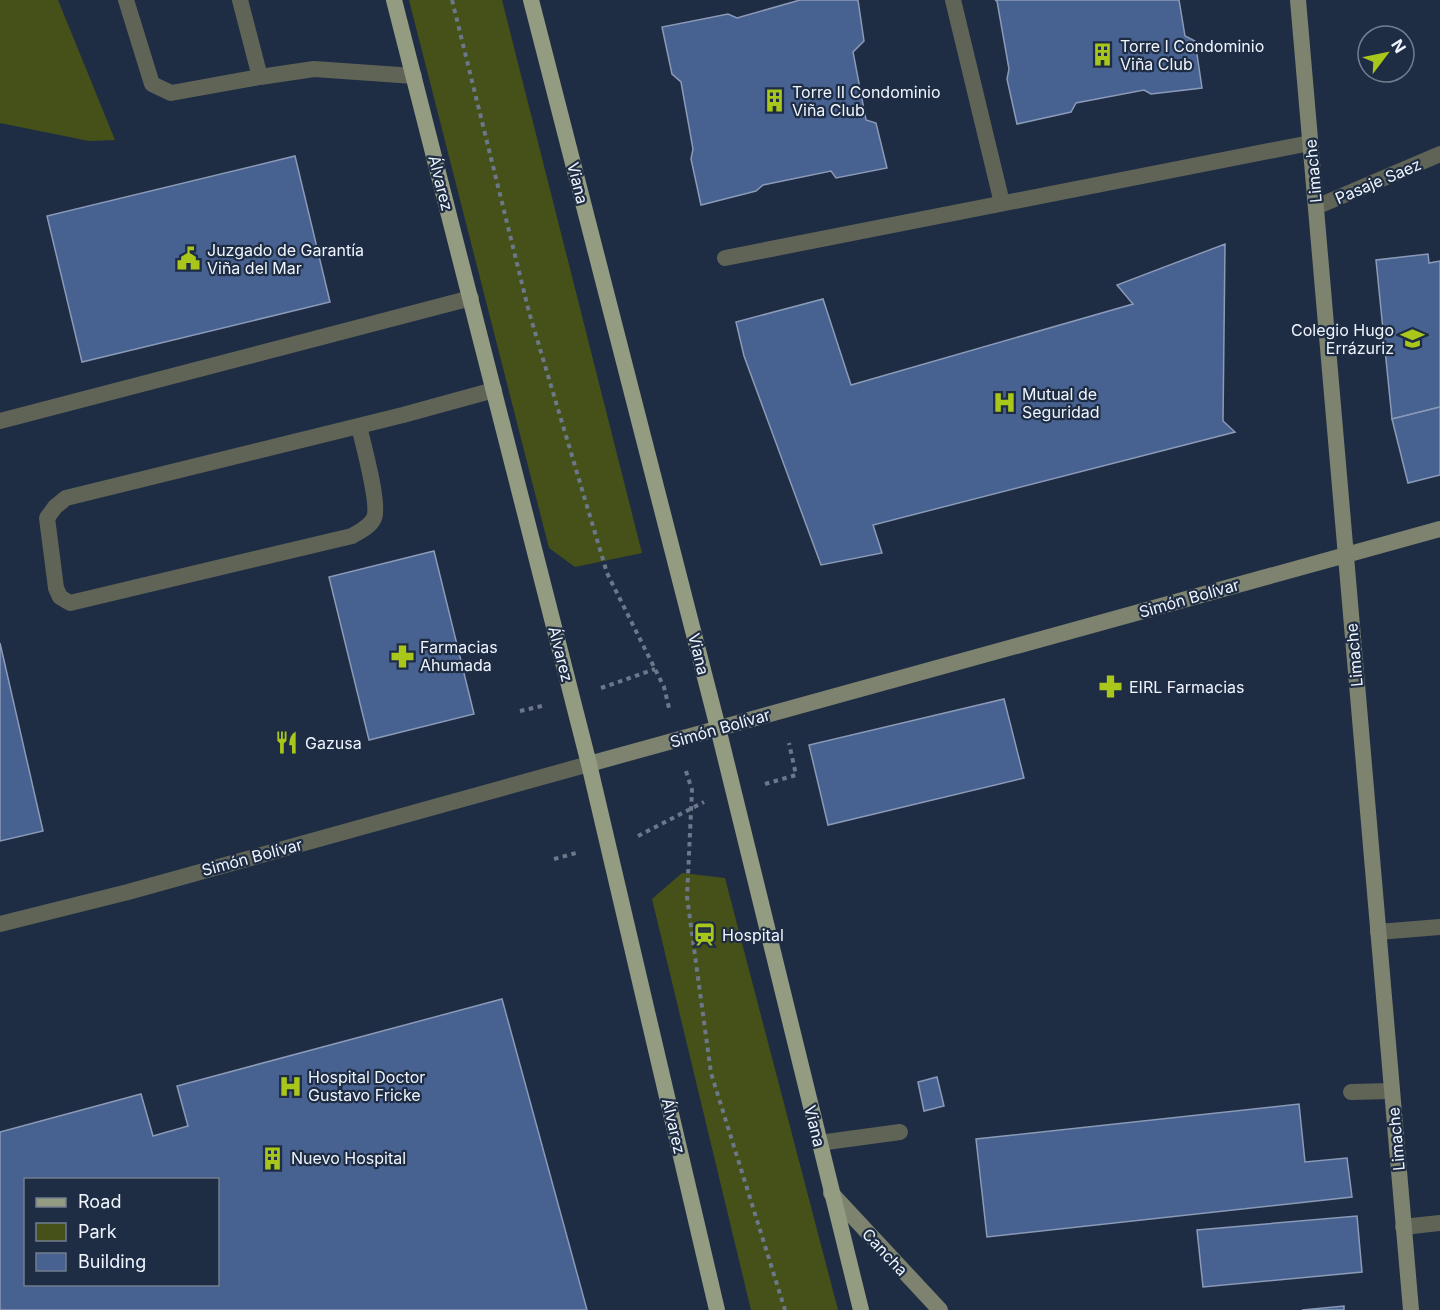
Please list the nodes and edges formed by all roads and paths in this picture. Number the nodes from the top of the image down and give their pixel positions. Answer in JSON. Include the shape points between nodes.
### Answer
{"nodes":[{"id":1,"x":126,"y":0,"type":"edge"},
{"id":2,"x":240,"y":0,"type":"edge"},
{"id":3,"x":394,"y":0,"type":"edge"},
{"id":4,"x":452,"y":0,"type":"edge"},
{"id":5,"x":531,"y":0,"type":"edge"},
{"id":6,"x":953,"y":0,"type":"edge"},
{"id":7,"x":1298,"y":0,"type":"edge"},
{"id":8,"x":414,"y":76,"type":"junction"},
{"id":9,"x":260,"y":77,"type":"junction"},
{"id":10,"x":1310,"y":143,"type":"junction"},
{"id":11,"x":1440,"y":154,"type":"edge"},
{"id":12,"x":1002,"y":203,"type":"junction"},
{"id":13,"x":1316,"y":207,"type":"junction"},
{"id":14,"x":725,"y":258,"type":"dead end"},
{"id":15,"x":471,"y":298,"type":"junction"},
{"id":16,"x":494,"y":390,"type":"junction"},
{"id":17,"x":0,"y":422,"type":"edge"},
{"id":18,"x":359,"y":426,"type":"junction"},
{"id":19,"x":1440,"y":529,"type":"edge"},
{"id":20,"x":1346,"y":555,"type":"junction"},
{"id":21,"x":782,"y":710,"type":"junction"},
{"id":22,"x":718,"y":728,"type":"junction"},
{"id":23,"x":678,"y":740,"type":"junction"},
{"id":24,"x":589,"y":764,"type":"junction"},
{"id":25,"x":734,"y":793,"type":"junction"},
{"id":26,"x":690,"y":808,"type":"junction"},
{"id":27,"x":607,"y":845,"type":"junction"},
{"id":28,"x":554,"y":859,"type":"dead end"},
{"id":29,"x":0,"y":924,"type":"edge"},
{"id":30,"x":1440,"y":927,"type":"edge"},
{"id":31,"x":1378,"y":932,"type":"junction"},
{"id":32,"x":1391,"y":1090,"type":"junction"},
{"id":33,"x":1351,"y":1092,"type":"dead end"},
{"id":34,"x":900,"y":1132,"type":"dead end"},
{"id":35,"x":819,"y":1143,"type":"junction"},
{"id":36,"x":831,"y":1193,"type":"junction"},
{"id":37,"x":1440,"y":1223,"type":"edge"},
{"id":38,"x":1403,"y":1227,"type":"junction"},
{"id":39,"x":717,"y":1310,"type":"edge"},
{"id":40,"x":785,"y":1310,"type":"edge"},
{"id":41,"x":861,"y":1310,"type":"edge"},
{"id":42,"x":940,"y":1310,"type":"edge"},
{"id":43,"x":1411,"y":1310,"type":"edge"}],
"edges":[{"from":1,"to":9,"type":"street","via":[[152,84],[171,93]]},
{"from":2,"to":9,"type":"street"},
{"from":3,"to":8,"type":"main road","name":"Álvarez"},
{"from":4,"to":23,"type":"path","via":[[529,312],[607,573],[664,687]]},
{"from":5,"to":22,"type":"main road","name":"Viana"},
{"from":6,"to":12,"type":"street"},
{"from":7,"to":10,"type":"main road","name":"Limache"},
{"from":8,"to":9,"type":"street","via":[[314,69]]},
{"from":8,"to":15,"type":"main road","name":"Álvarez"},
{"from":10,"to":12,"type":"street"},
{"from":10,"to":13,"type":"main road","name":"Limache"},
{"from":11,"to":13,"type":"street","name":"Pasaje Saez"},
{"from":12,"to":14,"type":"street"},
{"from":13,"to":20,"type":"main road","name":"Limache"},
{"from":15,"to":16,"type":"main road","name":"Álvarez"},
{"from":15,"to":17,"type":"street"},
{"from":16,"to":18,"type":"street"},
{"from":16,"to":24,"type":"main road","name":"Álvarez"},
{"from":18,"to":18,"type":"street","via":[[66,498],[47,518],[60,597],[70,603],[352,536],[374,519],[375,505]]},
{"from":19,"to":20,"type":"main road","name":"Simón Bolívar"},
{"from":20,"to":21,"type":"main road","name":"Simón Bolívar"},
{"from":20,"to":31,"type":"main road","name":"Limache"},
{"from":21,"to":22,"type":"main road","name":"Simón Bolívar"},
{"from":21,"to":25,"type":"path","via":[[796,775]]},
{"from":22,"to":23,"type":"main road","name":"Simón Bolívar"},
{"from":22,"to":25,"type":"main road","name":"Viana"},
{"from":23,"to":24,"type":"main road","name":"Simón Bolívar"},
{"from":23,"to":26,"type":"path","via":[[692,790]]},
{"from":24,"to":27,"type":"main road","name":"Álvarez"},
{"from":24,"to":29,"type":"street","name":"Simón Bolívar"},
{"from":25,"to":26,"type":"path"},
{"from":25,"to":35,"type":"main road","name":"Viana"},
{"from":26,"to":27,"type":"path","via":[[634,838]]},
{"from":26,"to":40,"type":"path","via":[[687,897],[711,1073]]},
{"from":27,"to":28,"type":"path"},
{"from":27,"to":39,"type":"main road","name":"Álvarez"},
{"from":30,"to":31,"type":"street"},
{"from":31,"to":32,"type":"main road","name":"Limache"},
{"from":32,"to":33,"type":"street"},
{"from":32,"to":38,"type":"main road","name":"Limache"},
{"from":34,"to":35,"type":"street"},
{"from":35,"to":36,"type":"main road","name":"Viana"},
{"from":36,"to":41,"type":"main road","name":"Viana"},
{"from":36,"to":42,"type":"main road","name":"Cancha"},
{"from":37,"to":38,"type":"street"},
{"from":38,"to":43,"type":"main road","name":"Limache"}]}
